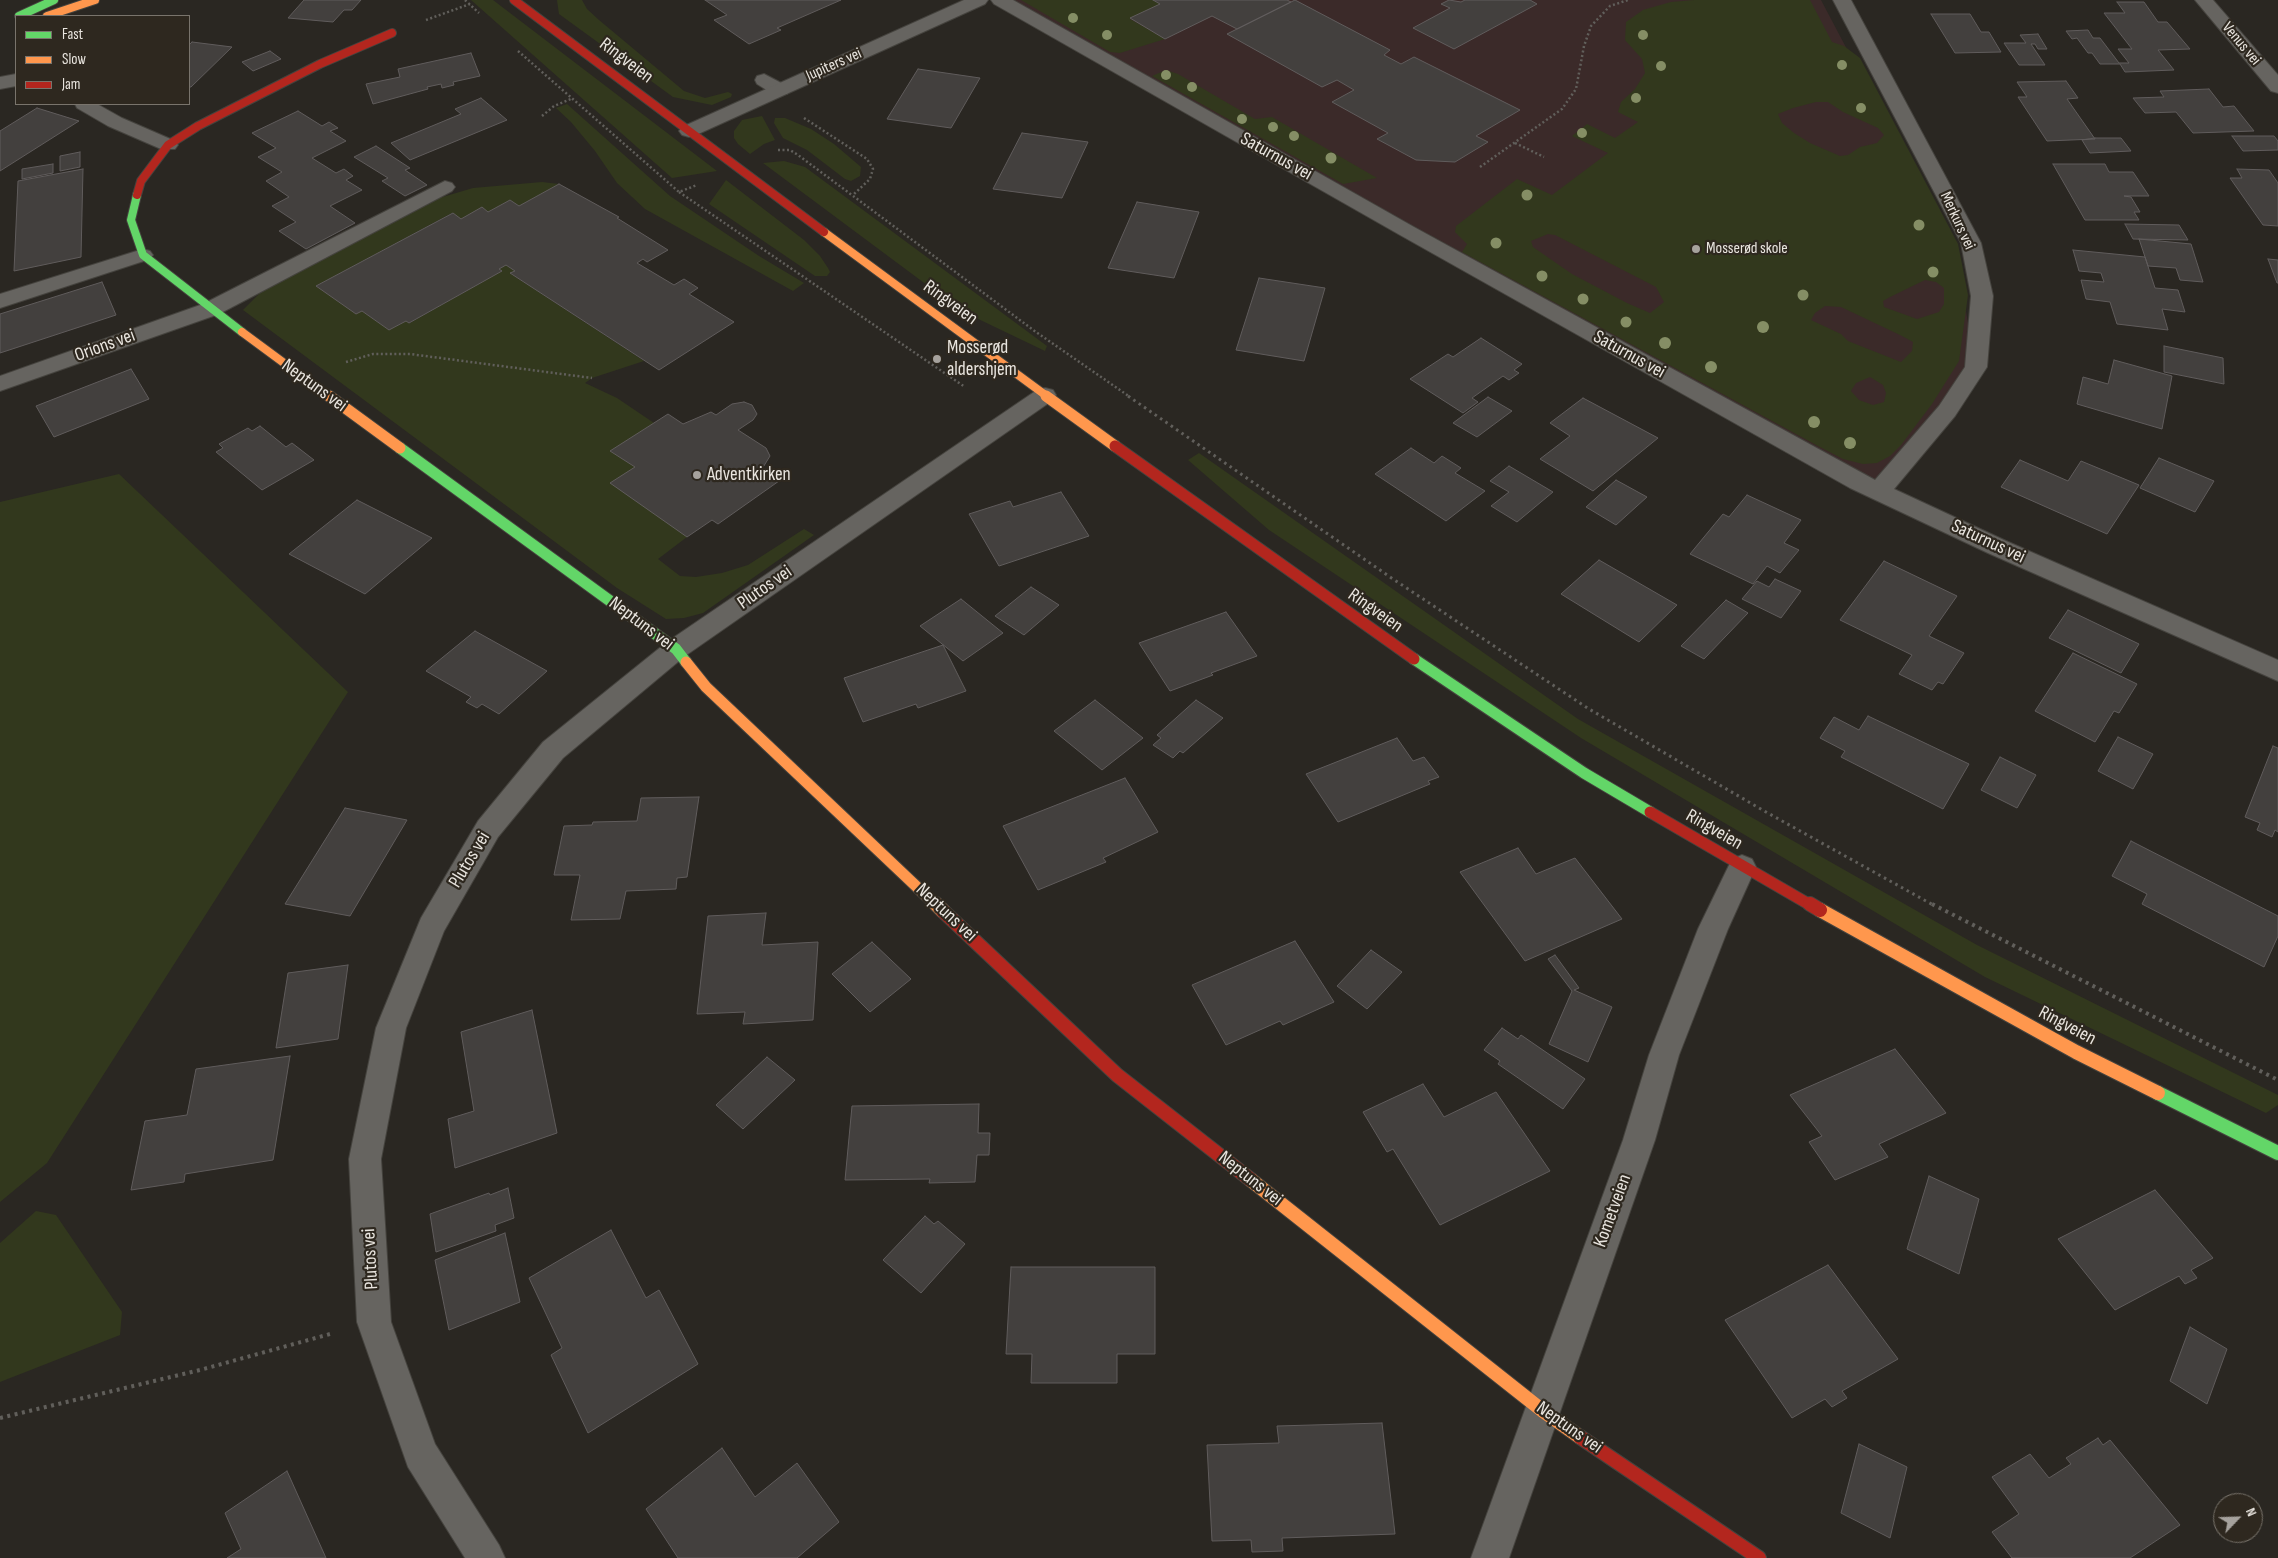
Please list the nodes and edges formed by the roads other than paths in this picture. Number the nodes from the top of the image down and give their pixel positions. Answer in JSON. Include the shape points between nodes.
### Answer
{"nodes":[{"id":1,"x":54,"y":0,"type":"edge"},
{"id":2,"x":95,"y":0,"type":"edge"},
{"id":3,"x":514,"y":0,"type":"edge"},
{"id":4,"x":979,"y":0,"type":"edge"},
{"id":5,"x":1000,"y":0,"type":"edge"},
{"id":6,"x":1842,"y":0,"type":"edge"},
{"id":7,"x":2204,"y":0,"type":"edge"},
{"id":8,"x":21,"y":15,"type":"edge"},
{"id":9,"x":50,"y":15,"type":"edge"},
{"id":10,"x":392,"y":33,"type":"road end"},
{"id":11,"x":15,"y":80,"type":"edge"},
{"id":12,"x":764,"y":80,"type":"dead end"},
{"id":13,"x":0,"y":83,"type":"edge"},
{"id":14,"x":2278,"y":88,"type":"edge"},
{"id":15,"x":780,"y":90,"type":"junction"},
{"id":16,"x":86,"y":105,"type":"edge"},
{"id":17,"x":689,"y":131,"type":"junction"},
{"id":18,"x":168,"y":145,"type":"junction"},
{"id":19,"x":445,"y":186,"type":"dead end"},
{"id":20,"x":143,"y":255,"type":"junction"},
{"id":21,"x":0,"y":301,"type":"edge"},
{"id":22,"x":211,"y":309,"type":"junction"},
{"id":23,"x":0,"y":384,"type":"edge"},
{"id":24,"x":1046,"y":395,"type":"junction"},
{"id":25,"x":1879,"y":491,"type":"junction"},
{"id":26,"x":676,"y":649,"type":"junction"},
{"id":27,"x":2278,"y":671,"type":"edge"},
{"id":28,"x":1742,"y":867,"type":"junction"},
{"id":29,"x":2278,"y":1153,"type":"edge"},
{"id":30,"x":1543,"y":1412,"type":"junction"},
{"id":31,"x":486,"y":1558,"type":"edge"},
{"id":32,"x":1490,"y":1558,"type":"edge"},
{"id":33,"x":1759,"y":1558,"type":"edge"}],
"edges":[{"from":1,"to":8,"type":"street"},
{"from":2,"to":9,"type":"street"},
{"from":3,"to":17,"type":"street","name":"Ringveien"},
{"from":4,"to":15,"type":"street","name":"Jupiters vei"},
{"from":5,"to":25,"type":"street","name":"Saturnus vei","via":[[1407,231]]},
{"from":6,"to":25,"type":"street","name":"Merkurs vei","via":[[1971,243],[1982,296],[1976,367],[1948,411]]},
{"from":7,"to":14,"type":"street","name":"Venus vei"},
{"from":10,"to":18,"type":"street","via":[[320,64],[198,126]]},
{"from":11,"to":13,"type":"street"},
{"from":12,"to":15,"type":"street"},
{"from":15,"to":17,"type":"street","name":"Jupiters vei"},
{"from":16,"to":18,"type":"street"},
{"from":17,"to":24,"type":"street","name":"Ringveien"},
{"from":18,"to":20,"type":"street","via":[[141,180],[131,220]]},
{"from":19,"to":22,"type":"street","name":"Orions vei"},
{"from":20,"to":21,"type":"street"},
{"from":20,"to":22,"type":"street","name":"Neptuns vei"},
{"from":22,"to":23,"type":"street","name":"Orions vei"},
{"from":22,"to":26,"type":"street","name":"Neptuns vei"},
{"from":24,"to":26,"type":"street","name":"Plutos vei"},
{"from":24,"to":28,"type":"street","name":"Ringveien","via":[[1438,677],[1584,773]]},
{"from":25,"to":27,"type":"street","name":"Saturnus vei","via":[[1997,547]]},
{"from":26,"to":30,"type":"street","name":"Neptuns vei","via":[[706,687],[1117,1075]]},
{"from":26,"to":31,"type":"street","name":"Plutos vei","via":[[553,750],[488,829],[431,926],[391,1028],[365,1159],[374,1322],[421,1454]]},
{"from":28,"to":29,"type":"street","name":"Ringveien","via":[[2076,1052]]},
{"from":28,"to":30,"type":"street","name":"Kometveien","via":[[1713,929],[1664,1055],[1639,1140]]},
{"from":30,"to":32,"type":"street","name":"Kometveien"},
{"from":30,"to":33,"type":"street","name":"Neptuns vei"}]}
